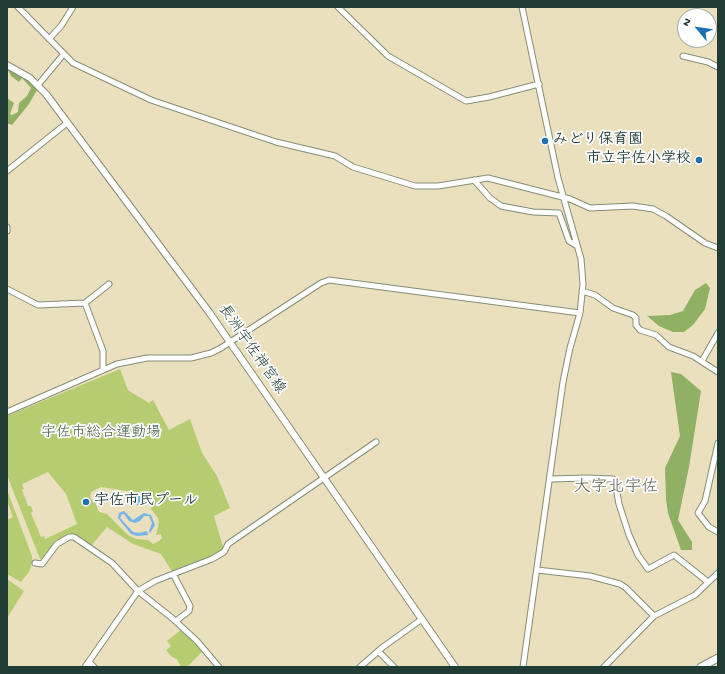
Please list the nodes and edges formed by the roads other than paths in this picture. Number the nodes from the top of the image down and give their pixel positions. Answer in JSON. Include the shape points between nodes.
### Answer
{"nodes":[{"id":1,"x":18,"y":7,"type":"edge"},
{"id":2,"x":73,"y":7,"type":"edge"},
{"id":3,"x":338,"y":7,"type":"edge"},
{"id":4,"x":522,"y":7,"type":"edge"},
{"id":5,"x":50,"y":39,"type":"junction"},
{"id":6,"x":63,"y":55,"type":"junction"},
{"id":7,"x":683,"y":56,"type":"dead end"},
{"id":8,"x":7,"y":65,"type":"edge"},
{"id":9,"x":718,"y":67,"type":"edge"},
{"id":10,"x":539,"y":84,"type":"junction"},
{"id":11,"x":38,"y":85,"type":"junction"},
{"id":12,"x":67,"y":123,"type":"junction"},
{"id":13,"x":7,"y":172,"type":"edge"},
{"id":14,"x":474,"y":180,"type":"junction"},
{"id":15,"x":563,"y":197,"type":"junction"},
{"id":16,"x":7,"y":227,"type":"edge"},
{"id":17,"x":7,"y":230,"type":"edge"},
{"id":18,"x":577,"y":246,"type":"junction"},
{"id":19,"x":718,"y":248,"type":"edge"},
{"id":20,"x":109,"y":284,"type":"dead end"},
{"id":21,"x":7,"y":289,"type":"edge"},
{"id":22,"x":582,"y":291,"type":"junction"},
{"id":23,"x":85,"y":303,"type":"junction"},
{"id":24,"x":580,"y":312,"type":"junction"},
{"id":25,"x":718,"y":333,"type":"edge"},
{"id":26,"x":231,"y":342,"type":"junction"},
{"id":27,"x":702,"y":361,"type":"junction"},
{"id":28,"x":103,"y":370,"type":"junction"},
{"id":29,"x":718,"y":372,"type":"edge"},
{"id":30,"x":7,"y":412,"type":"edge"},
{"id":31,"x":376,"y":442,"type":"dead end"},
{"id":32,"x":718,"y":443,"type":"edge"},
{"id":33,"x":325,"y":478,"type":"junction"},
{"id":34,"x":550,"y":479,"type":"junction"},
{"id":35,"x":718,"y":532,"type":"edge"},
{"id":36,"x":34,"y":563,"type":"dead end"},
{"id":37,"x":537,"y":570,"type":"junction"},
{"id":38,"x":718,"y":573,"type":"edge"},
{"id":39,"x":173,"y":574,"type":"junction"},
{"id":40,"x":708,"y":582,"type":"junction"},
{"id":41,"x":138,"y":591,"type":"junction"},
{"id":42,"x":654,"y":616,"type":"junction"},
{"id":43,"x":422,"y":619,"type":"junction"},
{"id":44,"x":176,"y":621,"type":"junction"},
{"id":45,"x":378,"y":651,"type":"junction"},
{"id":46,"x":718,"y":658,"type":"edge"},
{"id":47,"x":89,"y":662,"type":"junction"},
{"id":48,"x":85,"y":667,"type":"edge"},
{"id":49,"x":94,"y":667,"type":"edge"},
{"id":50,"x":219,"y":667,"type":"edge"},
{"id":51,"x":360,"y":667,"type":"edge"},
{"id":52,"x":394,"y":667,"type":"edge"},
{"id":53,"x":455,"y":667,"type":"edge"},
{"id":54,"x":523,"y":667,"type":"edge"},
{"id":55,"x":604,"y":667,"type":"edge"},
{"id":56,"x":701,"y":667,"type":"edge"}],
"edges":[{"from":1,"to":5,"type":"street"},
{"from":2,"to":5,"type":"street","via":[[62,26]]},
{"from":3,"to":10,"type":"street","via":[[388,56],[466,101]]},
{"from":4,"to":10,"type":"street"},
{"from":5,"to":6,"type":"street"},
{"from":6,"to":11,"type":"street"},
{"from":6,"to":14,"type":"street","via":[[81,69],[151,100],[276,142],[334,156],[353,167],[405,184],[432,186]]},
{"from":7,"to":9,"type":"street"},
{"from":8,"to":11,"type":"main road","name":"長洲宇佐神宮線","via":[[26,74]]},
{"from":10,"to":15,"type":"street"},
{"from":11,"to":12,"type":"main road","name":"長洲宇佐神宮線"},
{"from":12,"to":13,"type":"street"},
{"from":12,"to":26,"type":"main road","name":"長洲宇佐神宮線"},
{"from":14,"to":15,"type":"street","via":[[491,179]]},
{"from":14,"to":18,"type":"street","via":[[501,206],[559,213],[569,241]]},
{"from":15,"to":18,"type":"street"},
{"from":15,"to":19,"type":"street","via":[[590,208],[633,206],[652,210],[666,216],[704,243]]},
{"from":16,"to":17,"type":"street"},
{"from":18,"to":22,"type":"street","via":[[582,268]]},
{"from":20,"to":23,"type":"street"},
{"from":21,"to":23,"type":"street","via":[[38,305]]},
{"from":22,"to":24,"type":"street"},
{"from":22,"to":27,"type":"street","via":[[595,295],[613,308],[633,315],[640,330],[652,333],[669,347]]},
{"from":23,"to":28,"type":"street","via":[[103,351]]},
{"from":24,"to":26,"type":"street","via":[[329,280]]},
{"from":24,"to":34,"type":"street","via":[[567,361]]},
{"from":25,"to":27,"type":"street"},
{"from":26,"to":28,"type":"street","via":[[201,356],[138,360]]},
{"from":26,"to":33,"type":"main road","name":"長洲宇佐神宮線"},
{"from":27,"to":29,"type":"street"},
{"from":28,"to":30,"type":"street"},
{"from":31,"to":33,"type":"street"},
{"from":32,"to":35,"type":"street","via":[[704,504],[698,513]]},
{"from":33,"to":39,"type":"street","via":[[228,544],[224,552]]},
{"from":33,"to":43,"type":"main road","name":"長洲宇佐神宮線"},
{"from":34,"to":37,"type":"street"},
{"from":34,"to":40,"type":"street","via":[[613,479],[616,482],[619,504],[629,535],[648,569],[674,554]]},
{"from":36,"to":41,"type":"street","via":[[43,563],[57,544],[73,536],[101,553]]},
{"from":37,"to":42,"type":"street","via":[[590,576],[620,584]]},
{"from":37,"to":54,"type":"street"},
{"from":38,"to":40,"type":"street"},
{"from":39,"to":41,"type":"street"},
{"from":39,"to":44,"type":"street","via":[[190,606],[189,611]]},
{"from":40,"to":42,"type":"street","via":[[687,600]]},
{"from":41,"to":44,"type":"street"},
{"from":41,"to":47,"type":"street"},
{"from":42,"to":55,"type":"street"},
{"from":43,"to":45,"type":"street"},
{"from":43,"to":53,"type":"main road","name":"長洲宇佐神宮線"},
{"from":44,"to":50,"type":"street","via":[[198,641]]},
{"from":45,"to":51,"type":"street"},
{"from":45,"to":52,"type":"street"},
{"from":46,"to":56,"type":"highway"},
{"from":47,"to":48,"type":"street"},
{"from":47,"to":49,"type":"street"}]}
